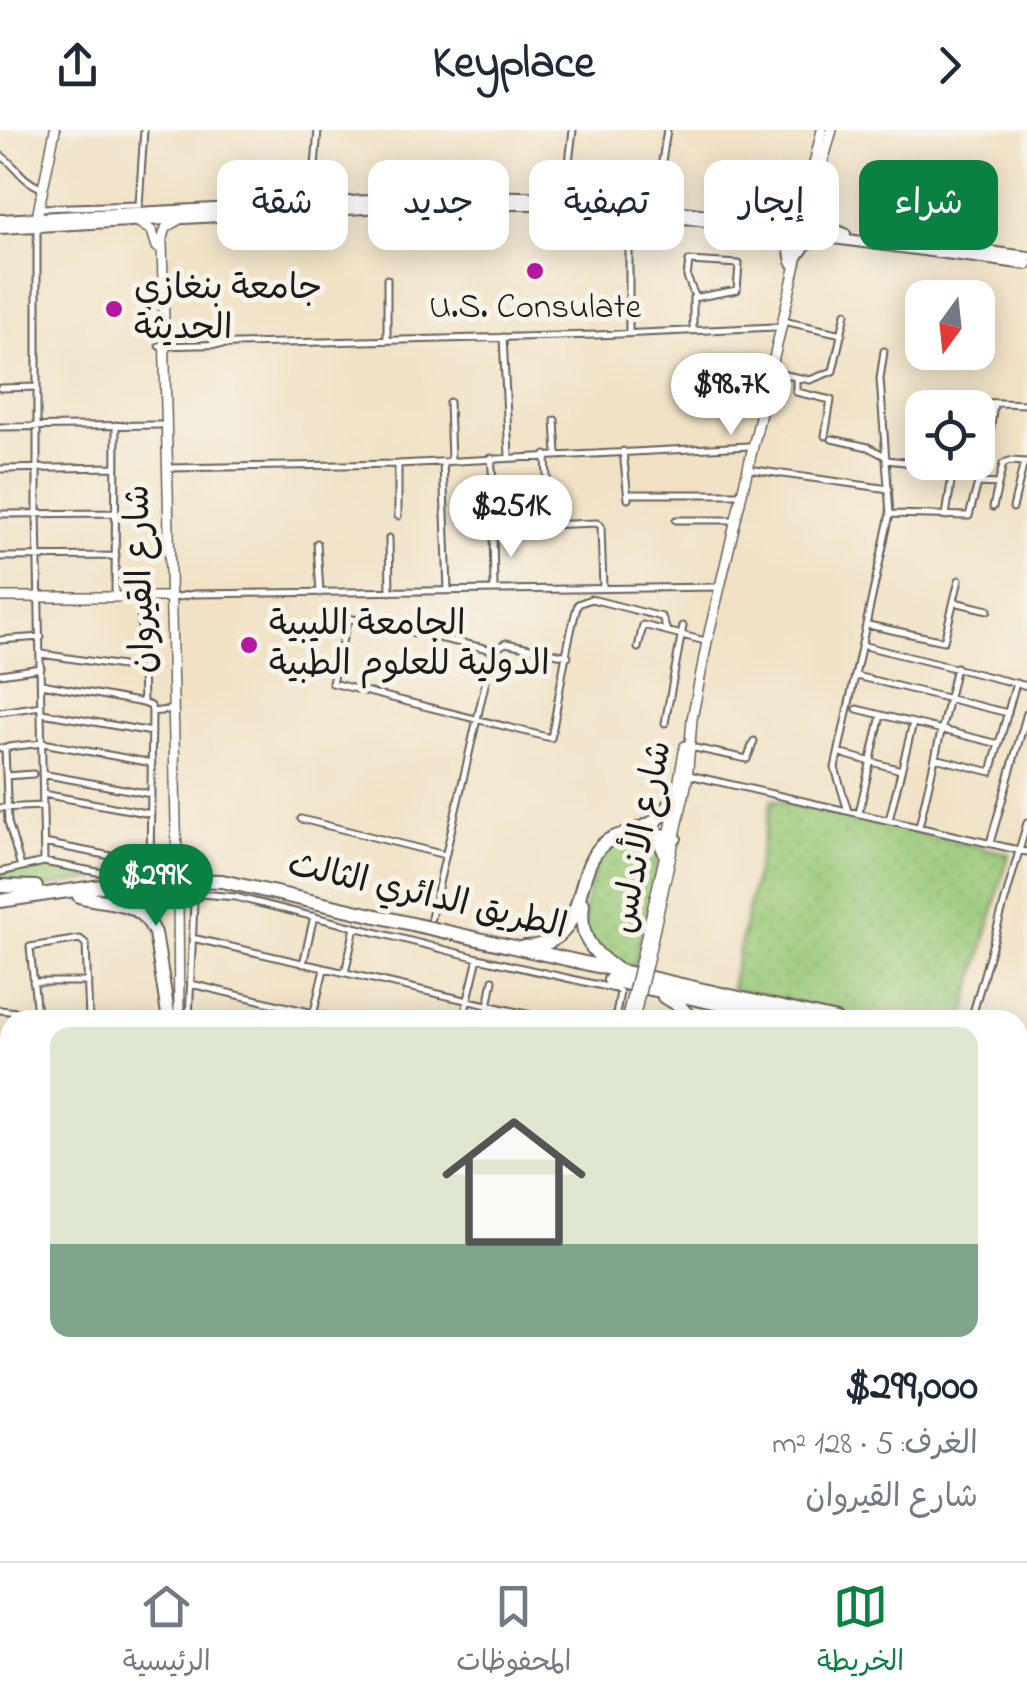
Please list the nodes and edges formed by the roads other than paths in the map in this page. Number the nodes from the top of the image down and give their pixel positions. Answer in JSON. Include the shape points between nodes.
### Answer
{"nodes":[{"id":1,"x":55,"y":130,"type":"edge"},
{"id":2,"x":144,"y":130,"type":"edge"},
{"id":3,"x":318,"y":130,"type":"edge"},
{"id":4,"x":573,"y":130,"type":"edge"},
{"id":5,"x":667,"y":130,"type":"edge"},
{"id":6,"x":822,"y":130,"type":"edge"},
{"id":7,"x":832,"y":130,"type":"edge"},
{"id":8,"x":0,"y":155,"type":"edge"},
{"id":9,"x":316,"y":160,"type":"edge"},
{"id":10,"x":569,"y":160,"type":"edge"},
{"id":11,"x":662,"y":160,"type":"edge"},
{"id":12,"x":815,"y":160,"type":"edge"},
{"id":13,"x":823,"y":160,"type":"edge"},
{"id":14,"x":41,"y":188,"type":"junction"},
{"id":15,"x":217,"y":208,"type":"edge"},
{"id":16,"x":368,"y":208,"type":"edge"},
{"id":17,"x":138,"y":213,"type":"junction"},
{"id":18,"x":37,"y":217,"type":"junction"},
{"id":19,"x":182,"y":218,"type":"junction"},
{"id":20,"x":0,"y":220,"type":"edge"},
{"id":21,"x":0,"y":228,"type":"edge"},
{"id":22,"x":839,"y":231,"type":"edge"},
{"id":23,"x":839,"y":233,"type":"edge"},
{"id":24,"x":845,"y":234,"type":"junction"},
{"id":25,"x":159,"y":238,"type":"junction"},
{"id":26,"x":839,"y":240,"type":"edge"},
{"id":27,"x":629,"y":250,"type":"edge"},
{"id":28,"x":791,"y":250,"type":"edge"},
{"id":29,"x":802,"y":250,"type":"edge"},
{"id":30,"x":795,"y":260,"type":"junction"},
{"id":31,"x":1027,"y":260,"type":"edge"},
{"id":32,"x":387,"y":279,"type":"dead end"},
{"id":33,"x":695,"y":296,"type":"junction"},
{"id":34,"x":846,"y":313,"type":"dead end"},
{"id":35,"x":780,"y":324,"type":"junction"},
{"id":36,"x":693,"y":330,"type":"junction"},
{"id":37,"x":629,"y":333,"type":"junction"},
{"id":38,"x":842,"y":334,"type":"junction"},
{"id":39,"x":503,"y":337,"type":"junction"},
{"id":40,"x":387,"y":339,"type":"junction"},
{"id":41,"x":162,"y":346,"type":"junction"},
{"id":42,"x":884,"y":351,"type":"dead end"},
{"id":43,"x":772,"y":359,"type":"junction"},
{"id":44,"x":772,"y":372,"type":"junction"},
{"id":45,"x":797,"y":378,"type":"junction"},
{"id":46,"x":37,"y":387,"type":"junction"},
{"id":47,"x":0,"y":388,"type":"edge"},
{"id":48,"x":449,"y":402,"type":"dead end"},
{"id":49,"x":995,"y":403,"type":"edge"},
{"id":50,"x":1027,"y":404,"type":"edge"},
{"id":51,"x":555,"y":420,"type":"dead end"},
{"id":52,"x":160,"y":425,"type":"junction"},
{"id":53,"x":0,"y":426,"type":"edge"},
{"id":54,"x":37,"y":426,"type":"junction"},
{"id":55,"x":116,"y":426,"type":"junction"},
{"id":56,"x":749,"y":446,"type":"junction"},
{"id":57,"x":624,"y":451,"type":"junction"},
{"id":58,"x":556,"y":454,"type":"junction"},
{"id":59,"x":546,"y":455,"type":"junction"},
{"id":60,"x":509,"y":456,"type":"junction"},
{"id":61,"x":491,"y":458,"type":"junction"},
{"id":62,"x":886,"y":458,"type":"junction"},
{"id":63,"x":452,"y":461,"type":"junction"},
{"id":64,"x":905,"y":461,"type":"edge"},
{"id":65,"x":443,"y":462,"type":"junction"},
{"id":66,"x":1026,"y":462,"type":"edge"},
{"id":67,"x":398,"y":464,"type":"junction"},
{"id":68,"x":116,"y":467,"type":"junction"},
{"id":69,"x":0,"y":468,"type":"edge"},
{"id":70,"x":38,"y":468,"type":"junction"},
{"id":71,"x":166,"y":468,"type":"junction"},
{"id":72,"x":748,"y":469,"type":"junction"},
{"id":73,"x":951,"y":480,"type":"edge"},
{"id":74,"x":998,"y":484,"type":"junction"},
{"id":75,"x":888,"y":489,"type":"junction"},
{"id":76,"x":738,"y":494,"type":"junction"},
{"id":77,"x":495,"y":506,"type":"dead end"},
{"id":78,"x":992,"y":507,"type":"dead end"},
{"id":79,"x":1013,"y":508,"type":"dead end"},
{"id":80,"x":0,"y":514,"type":"edge"},
{"id":81,"x":37,"y":514,"type":"junction"},
{"id":82,"x":116,"y":514,"type":"junction"},
{"id":83,"x":890,"y":514,"type":"junction"},
{"id":84,"x":398,"y":516,"type":"dead end"},
{"id":85,"x":946,"y":516,"type":"junction"},
{"id":86,"x":676,"y":520,"type":"dead end"},
{"id":87,"x":733,"y":520,"type":"junction"},
{"id":88,"x":549,"y":524,"type":"junction"},
{"id":89,"x":389,"y":538,"type":"dead end"},
{"id":90,"x":317,"y":542,"type":"dead end"},
{"id":91,"x":728,"y":551,"type":"junction"},
{"id":92,"x":116,"y":556,"type":"junction"},
{"id":93,"x":0,"y":557,"type":"edge"},
{"id":94,"x":38,"y":557,"type":"junction"},
{"id":95,"x":959,"y":580,"type":"dead end"},
{"id":96,"x":719,"y":587,"type":"junction"},
{"id":97,"x":603,"y":588,"type":"junction"},
{"id":98,"x":448,"y":590,"type":"junction"},
{"id":99,"x":494,"y":590,"type":"junction"},
{"id":100,"x":390,"y":592,"type":"junction"},
{"id":101,"x":320,"y":593,"type":"junction"},
{"id":102,"x":0,"y":597,"type":"edge"},
{"id":103,"x":39,"y":597,"type":"junction"},
{"id":104,"x":116,"y":597,"type":"junction"},
{"id":105,"x":140,"y":597,"type":"junction"},
{"id":106,"x":168,"y":597,"type":"junction"},
{"id":107,"x":954,"y":602,"type":"junction"},
{"id":108,"x":988,"y":610,"type":"dead end"},
{"id":109,"x":868,"y":625,"type":"junction"},
{"id":110,"x":684,"y":626,"type":"dead end"},
{"id":111,"x":667,"y":631,"type":"junction"},
{"id":112,"x":682,"y":635,"type":"junction"},
{"id":113,"x":40,"y":637,"type":"junction"},
{"id":114,"x":0,"y":640,"type":"edge"},
{"id":115,"x":706,"y":642,"type":"junction"},
{"id":116,"x":863,"y":646,"type":"junction"},
{"id":117,"x":638,"y":648,"type":"dead end"},
{"id":118,"x":493,"y":650,"type":"junction"},
{"id":119,"x":41,"y":654,"type":"junction"},
{"id":120,"x":568,"y":656,"type":"junction"},
{"id":121,"x":122,"y":666,"type":"dead end"},
{"id":122,"x":956,"y":667,"type":"junction"},
{"id":123,"x":41,"y":668,"type":"junction"},
{"id":124,"x":0,"y":674,"type":"edge"},
{"id":125,"x":856,"y":676,"type":"junction"},
{"id":126,"x":1016,"y":683,"type":"junction"},
{"id":127,"x":42,"y":684,"type":"junction"},
{"id":128,"x":1027,"y":686,"type":"edge"},
{"id":129,"x":949,"y":698,"type":"junction"},
{"id":130,"x":143,"y":702,"type":"junction"},
{"id":131,"x":42,"y":709,"type":"junction"},
{"id":132,"x":857,"y":709,"type":"dead end"},
{"id":133,"x":168,"y":710,"type":"junction"},
{"id":134,"x":0,"y":712,"type":"edge"},
{"id":135,"x":152,"y":712,"type":"junction"},
{"id":136,"x":1027,"y":712,"type":"edge"},
{"id":137,"x":1008,"y":713,"type":"junction"},
{"id":138,"x":881,"y":715,"type":"junction"},
{"id":139,"x":692,"y":719,"type":"junction"},
{"id":140,"x":478,"y":720,"type":"junction"},
{"id":141,"x":665,"y":722,"type":"dead end"},
{"id":142,"x":913,"y":722,"type":"junction"},
{"id":143,"x":942,"y":730,"type":"junction"},
{"id":144,"x":152,"y":732,"type":"junction"},
{"id":145,"x":754,"y":741,"type":"dead end"},
{"id":146,"x":43,"y":742,"type":"junction"},
{"id":147,"x":1000,"y":744,"type":"junction"},
{"id":148,"x":690,"y":747,"type":"junction"},
{"id":149,"x":2,"y":748,"type":"edge"},
{"id":150,"x":838,"y":753,"type":"junction"},
{"id":151,"x":935,"y":758,"type":"junction"},
{"id":152,"x":152,"y":762,"type":"junction"},
{"id":153,"x":870,"y":762,"type":"junction"},
{"id":154,"x":902,"y":770,"type":"junction"},
{"id":155,"x":33,"y":774,"type":"dead end"},
{"id":156,"x":42,"y":774,"type":"junction"},
{"id":157,"x":684,"y":774,"type":"junction"},
{"id":158,"x":6,"y":776,"type":"junction"},
{"id":159,"x":677,"y":789,"type":"junction"},
{"id":160,"x":43,"y":794,"type":"junction"},
{"id":161,"x":151,"y":794,"type":"junction"},
{"id":162,"x":43,"y":806,"type":"junction"},
{"id":163,"x":3,"y":807,"type":"edge"},
{"id":164,"x":848,"y":811,"type":"junction"},
{"id":165,"x":859,"y":813,"type":"junction"},
{"id":166,"x":152,"y":814,"type":"junction"},
{"id":167,"x":301,"y":819,"type":"dead end"},
{"id":168,"x":889,"y":820,"type":"junction"},
{"id":169,"x":1027,"y":823,"type":"edge"},
{"id":170,"x":919,"y":827,"type":"junction"},
{"id":171,"x":618,"y":835,"type":"junction"},
{"id":172,"x":12,"y":837,"type":"junction"},
{"id":173,"x":0,"y":841,"type":"edge"},
{"id":174,"x":670,"y":842,"type":"junction"},
{"id":175,"x":44,"y":843,"type":"junction"},
{"id":176,"x":990,"y":843,"type":"junction"},
{"id":177,"x":1023,"y":851,"type":"edge"},
{"id":178,"x":445,"y":855,"type":"junction"},
{"id":179,"x":44,"y":862,"type":"junction"},
{"id":180,"x":152,"y":864,"type":"junction"},
{"id":181,"x":175,"y":865,"type":"junction"},
{"id":182,"x":21,"y":867,"type":"junction"},
{"id":183,"x":0,"y":872,"type":"edge"},
{"id":184,"x":0,"y":886,"type":"edge"},
{"id":185,"x":98,"y":886,"type":"junction"},
{"id":186,"x":79,"y":896,"type":"junction"},
{"id":187,"x":0,"y":905,"type":"edge"},
{"id":188,"x":314,"y":916,"type":"junction"},
{"id":189,"x":432,"y":918,"type":"dead end"},
{"id":190,"x":356,"y":926,"type":"junction"},
{"id":191,"x":192,"y":938,"type":"junction"},
{"id":192,"x":506,"y":947,"type":"junction"},
{"id":193,"x":478,"y":958,"type":"junction"},
{"id":194,"x":303,"y":964,"type":"junction"},
{"id":195,"x":324,"y":968,"type":"junction"},
{"id":196,"x":345,"y":973,"type":"junction"},
{"id":197,"x":622,"y":974,"type":"junction"},
{"id":198,"x":493,"y":980,"type":"dead end"},
{"id":199,"x":34,"y":982,"type":"junction"},
{"id":200,"x":88,"y":982,"type":"junction"},
{"id":201,"x":191,"y":984,"type":"junction"},
{"id":202,"x":640,"y":994,"type":"junction"},
{"id":203,"x":468,"y":1002,"type":"junction"},
{"id":204,"x":488,"y":1007,"type":"junction"},
{"id":205,"x":37,"y":1010,"type":"edge"},
{"id":206,"x":87,"y":1010,"type":"edge"},
{"id":207,"x":168,"y":1010,"type":"edge"},
{"id":208,"x":179,"y":1010,"type":"edge"},
{"id":209,"x":190,"y":1010,"type":"edge"},
{"id":210,"x":287,"y":1010,"type":"edge"},
{"id":211,"x":315,"y":1010,"type":"edge"},
{"id":212,"x":466,"y":1010,"type":"edge"},
{"id":213,"x":503,"y":1010,"type":"edge"},
{"id":214,"x":615,"y":1010,"type":"edge"},
{"id":215,"x":634,"y":1010,"type":"edge"},
{"id":216,"x":683,"y":1010,"type":"edge"},
{"id":217,"x":740,"y":1010,"type":"edge"},
{"id":218,"x":789,"y":1010,"type":"edge"},
{"id":219,"x":974,"y":1010,"type":"edge"}],
"edges":[{"from":1,"to":14,"type":"main road"},
{"from":2,"to":17,"type":"street"},
{"from":3,"to":9,"type":"street"},
{"from":4,"to":10,"type":"street"},
{"from":5,"to":11,"type":"street"},
{"from":6,"to":12,"type":"main road"},
{"from":7,"to":13,"type":"main road"},
{"from":8,"to":14,"type":"street","via":[[23,180]]},
{"from":14,"to":18,"type":"main road"},
{"from":15,"to":17,"type":"main road"},
{"from":16,"to":19,"type":"main road"},
{"from":17,"to":18,"type":"main road"},
{"from":17,"to":18,"type":"street"},
{"from":17,"to":19,"type":"main road"},
{"from":17,"to":25,"type":"main road"},
{"from":18,"to":20,"type":"main road"},
{"from":18,"to":21,"type":"main road"},
{"from":18,"to":46,"type":"street"},
{"from":19,"to":25,"type":"main road"},
{"from":22,"to":24,"type":"main road"},
{"from":23,"to":24,"type":"main road"},
{"from":24,"to":31,"type":"main road"},
{"from":25,"to":41,"type":"main road","name":"شارع القيروان"},
{"from":26,"to":31,"type":"main road"},
{"from":27,"to":37,"type":"street"},
{"from":28,"to":30,"type":"main road"},
{"from":29,"to":30,"type":"main road"},
{"from":30,"to":35,"type":"main road","name":"شارع الأندلس"},
{"from":32,"to":40,"type":"street"},
{"from":33,"to":33,"type":"street","via":[[735,292],[739,264],[689,261]]},
{"from":33,"to":36,"type":"street"},
{"from":34,"to":38,"type":"street"},
{"from":35,"to":36,"type":"street"},
{"from":35,"to":38,"type":"street"},
{"from":35,"to":43,"type":"main road","name":"شارع الأندلس"},
{"from":36,"to":37,"type":"street"},
{"from":37,"to":39,"type":"street"},
{"from":38,"to":45,"type":"street","via":[[835,369]]},
{"from":39,"to":40,"type":"street"},
{"from":39,"to":60,"type":"street"},
{"from":40,"to":41,"type":"street"},
{"from":41,"to":52,"type":"main road","name":"شارع القيروان"},
{"from":41,"to":71,"type":"main road","name":"شارع القيروان"},
{"from":42,"to":62,"type":"street"},
{"from":43,"to":44,"type":"main road","name":"شارع الأندلس"},
{"from":43,"to":56,"type":"main road","name":"شارع الأندلس"},
{"from":44,"to":45,"type":"street"},
{"from":44,"to":72,"type":"main road","name":"شارع الأندلس"},
{"from":45,"to":62,"type":"street","via":[[796,392],[831,400],[828,438]]},
{"from":46,"to":47,"type":"street"},
{"from":46,"to":54,"type":"street"},
{"from":48,"to":63,"type":"street"},
{"from":49,"to":50,"type":"street"},
{"from":51,"to":58,"type":"street"},
{"from":52,"to":55,"type":"street"},
{"from":52,"to":106,"type":"main road","name":"شارع القيروان"},
{"from":53,"to":54,"type":"street"},
{"from":54,"to":55,"type":"street"},
{"from":54,"to":70,"type":"street"},
{"from":55,"to":68,"type":"street"},
{"from":56,"to":57,"type":"street"},
{"from":56,"to":76,"type":"main road","name":"شارع الأندلس"},
{"from":57,"to":58,"type":"street"},
{"from":57,"to":76,"type":"street","via":[[628,497]]},
{"from":58,"to":59,"type":"street"},
{"from":59,"to":60,"type":"street"},
{"from":59,"to":88,"type":"street"},
{"from":60,"to":61,"type":"street"},
{"from":61,"to":63,"type":"street"},
{"from":61,"to":77,"type":"street"},
{"from":62,"to":64,"type":"street"},
{"from":62,"to":75,"type":"street"},
{"from":63,"to":65,"type":"street"},
{"from":65,"to":67,"type":"street"},
{"from":65,"to":98,"type":"street"},
{"from":66,"to":74,"type":"street","via":[[1003,464]]},
{"from":66,"to":79,"type":"street"},
{"from":67,"to":71,"type":"street"},
{"from":67,"to":84,"type":"street"},
{"from":68,"to":70,"type":"street"},
{"from":68,"to":82,"type":"street"},
{"from":69,"to":70,"type":"street"},
{"from":70,"to":81,"type":"street"},
{"from":71,"to":106,"type":"main road","name":"شارع القيروان"},
{"from":72,"to":75,"type":"street"},
{"from":72,"to":91,"type":"main road","name":"شارع الأندلس"},
{"from":73,"to":85,"type":"street"},
{"from":74,"to":78,"type":"street"},
{"from":74,"to":85,"type":"street","via":[[978,483],[969,516]]},
{"from":75,"to":83,"type":"street"},
{"from":76,"to":87,"type":"main road","name":"شارع الأندلس"},
{"from":80,"to":81,"type":"street"},
{"from":81,"to":82,"type":"street"},
{"from":81,"to":94,"type":"street"},
{"from":82,"to":92,"type":"street"},
{"from":83,"to":85,"type":"street"},
{"from":83,"to":109,"type":"street"},
{"from":86,"to":87,"type":"street"},
{"from":87,"to":91,"type":"main road","name":"شارع الأندلس"},
{"from":88,"to":97,"type":"street","via":[[600,524]]},
{"from":88,"to":99,"type":"street","via":[[493,527]]},
{"from":89,"to":100,"type":"street"},
{"from":90,"to":101,"type":"street"},
{"from":91,"to":96,"type":"main road","name":"شارع الأندلس"},
{"from":92,"to":94,"type":"street"},
{"from":92,"to":104,"type":"street"},
{"from":93,"to":94,"type":"street"},
{"from":94,"to":103,"type":"street"},
{"from":95,"to":107,"type":"street"},
{"from":96,"to":97,"type":"street"},
{"from":96,"to":115,"type":"main road","name":"شارع الأندلس"},
{"from":97,"to":99,"type":"street"},
{"from":98,"to":99,"type":"street"},
{"from":98,"to":100,"type":"street"},
{"from":100,"to":101,"type":"street"},
{"from":101,"to":106,"type":"street"},
{"from":102,"to":103,"type":"main road"},
{"from":103,"to":104,"type":"main road"},
{"from":103,"to":113,"type":"street"},
{"from":104,"to":105,"type":"main road"},
{"from":105,"to":106,"type":"main road"},
{"from":105,"to":130,"type":"street"},
{"from":106,"to":133,"type":"main road","name":"شارع القيروان"},
{"from":106,"to":181,"type":"main road","name":"شارع القيروان"},
{"from":107,"to":108,"type":"street"},
{"from":107,"to":109,"type":"street","via":[[942,642]]},
{"from":109,"to":116,"type":"street"},
{"from":110,"to":112,"type":"street"},
{"from":111,"to":112,"type":"street"},
{"from":111,"to":117,"type":"street","via":[[643,625]]},
{"from":111,"to":120,"type":"street","via":[[662,617],[591,599],[578,604]]},
{"from":112,"to":115,"type":"street"},
{"from":112,"to":141,"type":"street"},
{"from":113,"to":114,"type":"street"},
{"from":113,"to":119,"type":"street"},
{"from":115,"to":139,"type":"main road","name":"شارع الأندلس"},
{"from":116,"to":122,"type":"street"},
{"from":116,"to":125,"type":"street"},
{"from":118,"to":120,"type":"street","via":[[506,642]]},
{"from":118,"to":140,"type":"street"},
{"from":118,"to":140,"type":"street","via":[[348,618],[332,683]]},
{"from":119,"to":121,"type":"street"},
{"from":119,"to":123,"type":"street"},
{"from":120,"to":140,"type":"street","via":[[551,738]]},
{"from":122,"to":126,"type":"street"},
{"from":122,"to":129,"type":"street"},
{"from":123,"to":124,"type":"street"},
{"from":123,"to":127,"type":"street"},
{"from":125,"to":129,"type":"street"},
{"from":125,"to":150,"type":"street"},
{"from":126,"to":128,"type":"street"},
{"from":126,"to":137,"type":"street"},
{"from":127,"to":130,"type":"street"},
{"from":127,"to":131,"type":"street"},
{"from":129,"to":137,"type":"street"},
{"from":129,"to":143,"type":"street"},
{"from":130,"to":135,"type":"street"},
{"from":131,"to":134,"type":"street"},
{"from":131,"to":144,"type":"street"},
{"from":131,"to":146,"type":"street"},
{"from":132,"to":138,"type":"street"},
{"from":133,"to":135,"type":"street"},
{"from":133,"to":181,"type":"main road","name":"شارع القيروان"},
{"from":135,"to":144,"type":"street"},
{"from":136,"to":176,"type":"street"},
{"from":137,"to":147,"type":"street"},
{"from":138,"to":142,"type":"street"},
{"from":138,"to":153,"type":"street"},
{"from":139,"to":148,"type":"main road","name":"شارع الأندلس"},
{"from":139,"to":157,"type":"main road","name":"شارع الأندلس"},
{"from":140,"to":178,"type":"street"},
{"from":142,"to":143,"type":"street"},
{"from":142,"to":154,"type":"street"},
{"from":143,"to":147,"type":"street"},
{"from":143,"to":151,"type":"street"},
{"from":144,"to":152,"type":"street"},
{"from":145,"to":148,"type":"street","via":[[747,760]]},
{"from":146,"to":149,"type":"street"},
{"from":146,"to":152,"type":"street"},
{"from":146,"to":156,"type":"street"},
{"from":147,"to":151,"type":"street","via":[[990,773]]},
{"from":148,"to":157,"type":"main road","name":"شارع الأندلس"},
{"from":149,"to":158,"type":"street"},
{"from":150,"to":153,"type":"street"},
{"from":150,"to":164,"type":"street","via":[[836,774]]},
{"from":151,"to":170,"type":"street"},
{"from":152,"to":161,"type":"street"},
{"from":153,"to":154,"type":"street"},
{"from":153,"to":165,"type":"street"},
{"from":154,"to":168,"type":"street"},
{"from":155,"to":158,"type":"street"},
{"from":156,"to":160,"type":"street"},
{"from":156,"to":161,"type":"street"},
{"from":157,"to":159,"type":"main road","name":"شارع الأندلس"},
{"from":157,"to":164,"type":"street"},
{"from":157,"to":174,"type":"main road","name":"شارع الأندلس"},
{"from":158,"to":163,"type":"street"},
{"from":159,"to":171,"type":"highway","via":[[664,816]]},
{"from":159,"to":174,"type":"main road","name":"شارع الأندلس"},
{"from":160,"to":162,"type":"street"},
{"from":160,"to":166,"type":"street"},
{"from":161,"to":166,"type":"street"},
{"from":162,"to":163,"type":"street"},
{"from":162,"to":175,"type":"street"},
{"from":163,"to":172,"type":"street"},
{"from":164,"to":165,"type":"street"},
{"from":165,"to":168,"type":"street"},
{"from":166,"to":180,"type":"street"},
{"from":167,"to":178,"type":"street"},
{"from":168,"to":170,"type":"street"},
{"from":169,"to":177,"type":"street"},
{"from":170,"to":176,"type":"street"},
{"from":171,"to":174,"type":"highway","via":[[640,832]]},
{"from":171,"to":192,"type":"highway","via":[[591,858],[562,935],[542,945]]},
{"from":172,"to":173,"type":"street"},
{"from":172,"to":182,"type":"street"},
{"from":174,"to":197,"type":"highway","via":[[620,839],[594,864],[582,928],[594,954]]},
{"from":174,"to":202,"type":"main road","name":"شارع الأندلس","bridge":true},
{"from":175,"to":179,"type":"street"},
{"from":175,"to":180,"type":"street"},
{"from":176,"to":177,"type":"street"},
{"from":177,"to":219,"type":"street"},
{"from":178,"to":189,"type":"street"},
{"from":179,"to":180,"type":"street","via":[[108,874]]},
{"from":179,"to":182,"type":"street"},
{"from":181,"to":208,"type":"main road","name":"شارع القيروان","bridge":true},
{"from":182,"to":183,"type":"street"},
{"from":184,"to":185,"type":"highway"},
{"from":185,"to":187,"type":"highway","name":"الطريق الدائري الثالث"},
{"from":185,"to":192,"type":"highway","name":"الطريق الدائري الثالث","via":[[165,878],[237,883]]},
{"from":186,"to":187,"type":"highway","name":"الطريق الدائري الثالث"},
{"from":186,"to":202,"type":"highway","name":"الطريق الدائري الثالث","via":[[166,886],[235,890]]},
{"from":186,"to":207,"type":"highway","via":[[123,902],[149,922]]},
{"from":188,"to":190,"type":"street"},
{"from":188,"to":191,"type":"street","via":[[201,894],[194,901]]},
{"from":188,"to":194,"type":"street"},
{"from":190,"to":193,"type":"street"},
{"from":190,"to":196,"type":"street"},
{"from":191,"to":194,"type":"street"},
{"from":191,"to":201,"type":"street"},
{"from":192,"to":197,"type":"highway","name":"الطريق الدائري الثالث"},
{"from":193,"to":203,"type":"street"},
{"from":193,"to":214,"type":"street","via":[[618,990]]},
{"from":194,"to":195,"type":"street"},
{"from":195,"to":196,"type":"street"},
{"from":195,"to":211,"type":"street"},
{"from":196,"to":203,"type":"street"},
{"from":197,"to":218,"type":"highway","name":"الطريق الدائري الثالث"},
{"from":198,"to":204,"type":"street"},
{"from":199,"to":200,"type":"street"},
{"from":199,"to":200,"type":"street","via":[[30,947],[80,939]]},
{"from":199,"to":205,"type":"street"},
{"from":200,"to":206,"type":"street"},
{"from":201,"to":209,"type":"street"},
{"from":201,"to":210,"type":"street"},
{"from":202,"to":215,"type":"main road","name":"شارع الأندلس"},
{"from":202,"to":216,"type":"highway"},
{"from":202,"to":217,"type":"highway","name":"الطريق الدائري الثالث"},
{"from":203,"to":204,"type":"street"},
{"from":203,"to":212,"type":"street"},
{"from":204,"to":213,"type":"street"}]}
